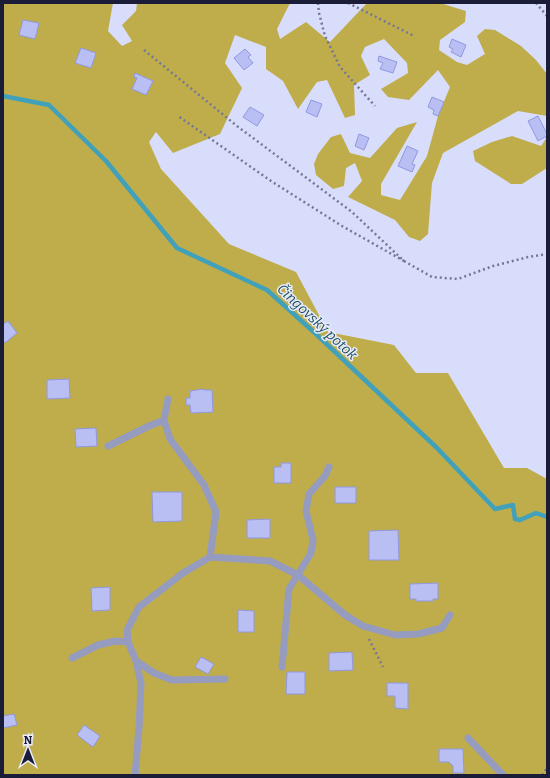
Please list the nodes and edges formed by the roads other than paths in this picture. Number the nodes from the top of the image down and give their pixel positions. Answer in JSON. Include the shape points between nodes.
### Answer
{"nodes":[{"id":1,"x":168,"y":399,"type":"dead end"},
{"id":2,"x":164,"y":420,"type":"junction"},
{"id":3,"x":108,"y":446,"type":"dead end"},
{"id":4,"x":329,"y":467,"type":"dead end"},
{"id":5,"x":210,"y":557,"type":"junction"},
{"id":6,"x":298,"y":575,"type":"junction"},
{"id":7,"x":450,"y":615,"type":"dead end"},
{"id":8,"x":128,"y":642,"type":"junction"},
{"id":9,"x":72,"y":658,"type":"dead end"},
{"id":10,"x":136,"y":661,"type":"junction"},
{"id":11,"x":282,"y":667,"type":"dead end"},
{"id":12,"x":225,"y":679,"type":"dead end"},
{"id":13,"x":468,"y":738,"type":"dead end"},
{"id":14,"x":135,"y":775,"type":"edge"},
{"id":15,"x":503,"y":775,"type":"edge"}],
"edges":[{"from":1,"to":2,"type":"lane"},
{"from":2,"to":3,"type":"lane"},
{"from":2,"to":5,"type":"lane","via":[[170,439],[204,485],[216,512]]},
{"from":4,"to":6,"type":"lane","via":[[326,476],[309,494],[306,511],[313,540],[312,553]]},
{"from":5,"to":6,"type":"lane","via":[[270,561]]},
{"from":5,"to":8,"type":"lane","via":[[183,573],[139,608],[127,630]]},
{"from":6,"to":7,"type":"lane","via":[[345,615],[363,626],[395,635],[418,634],[442,628]]},
{"from":6,"to":11,"type":"lane","via":[[290,589]]},
{"from":8,"to":9,"type":"lane","via":[[115,641],[98,645]]},
{"from":8,"to":10,"type":"lane"},
{"from":10,"to":12,"type":"lane","via":[[154,674],[172,680]]},
{"from":10,"to":14,"type":"lane","via":[[141,683]]},
{"from":13,"to":15,"type":"lane"}]}
